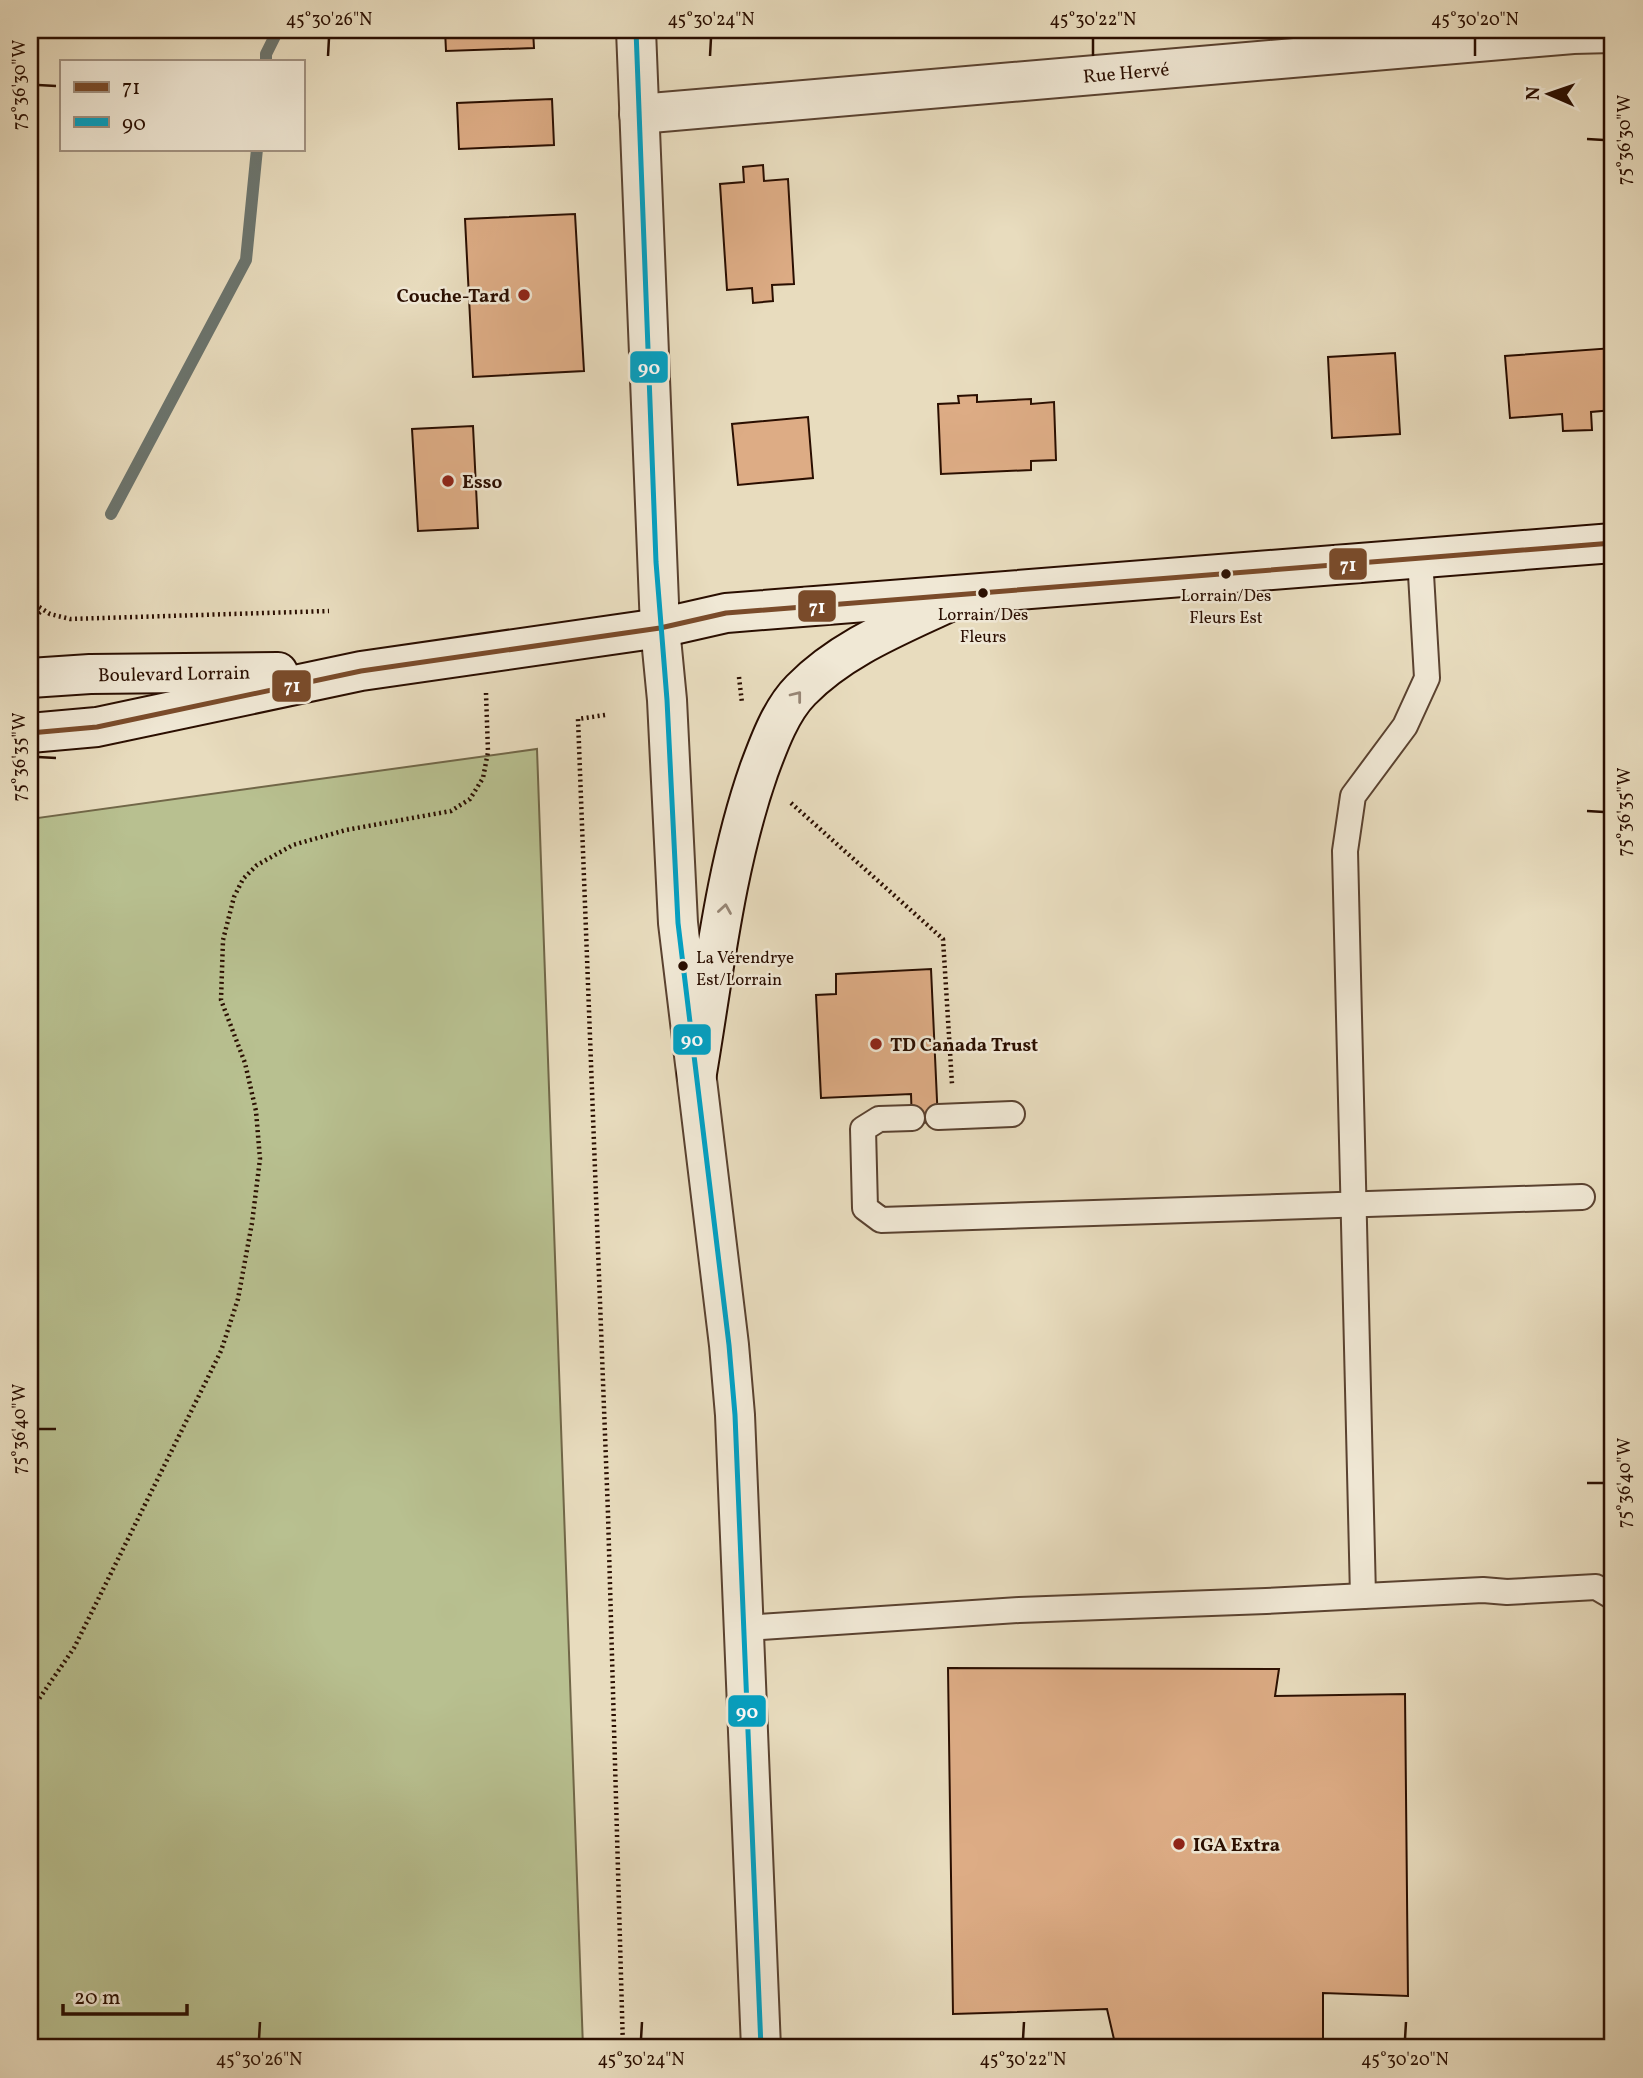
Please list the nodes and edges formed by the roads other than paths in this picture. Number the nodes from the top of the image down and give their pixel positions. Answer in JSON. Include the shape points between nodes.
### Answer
{"nodes":[{"id":1,"x":636,"y":30,"type":"edge"},
{"id":2,"x":1613,"y":33,"type":"edge"},
{"id":3,"x":639,"y":114,"type":"junction"},
{"id":4,"x":1613,"y":542,"type":"edge"},
{"id":5,"x":1420,"y":558,"type":"junction"},
{"id":6,"x":969,"y":593,"type":"junction"},
{"id":7,"x":660,"y":628,"type":"junction"},
{"id":8,"x":360,"y":671,"type":"junction"},
{"id":9,"x":30,"y":678,"type":"edge"},
{"id":10,"x":30,"y":733,"type":"edge"},
{"id":11,"x":697,"y":1073,"type":"junction"},
{"id":12,"x":1012,"y":1114,"type":"dead end"},
{"id":13,"x":946,"y":1116,"type":"road end"},
{"id":14,"x":912,"y":1118,"type":"dead end"},
{"id":15,"x":1582,"y":1197,"type":"dead end"},
{"id":16,"x":1353,"y":1206,"type":"junction"},
{"id":17,"x":1363,"y":1596,"type":"junction"},
{"id":18,"x":1613,"y":1597,"type":"edge"},
{"id":19,"x":745,"y":1629,"type":"junction"},
{"id":20,"x":761,"y":2048,"type":"edge"}],
"edges":[{"from":1,"to":3,"type":"street"},
{"from":2,"to":3,"type":"street","name":"Rue Hervé"},
{"from":3,"to":7,"type":"street"},
{"from":4,"to":5,"type":"street","name":"Boulevard Lorrain"},
{"from":5,"to":6,"type":"street","name":"Boulevard Lorrain"},
{"from":5,"to":16,"type":"lane","via":[[1427,678],[1405,726],[1353,796],[1345,851]]},
{"from":6,"to":7,"type":"street","name":"Boulevard Lorrain","via":[[726,613]]},
{"from":11,"to":6,"type":"street","one_way":true,"via":[[741,828],[780,721],[799,691],[829,666],[874,637]]},
{"from":7,"to":8,"type":"street","name":"Boulevard Lorrain"},
{"from":7,"to":11,"type":"street","via":[[678,923]]},
{"from":8,"to":9,"type":"street","name":"Boulevard Lorrain"},
{"from":8,"to":10,"type":"street","name":"Boulevard Lorrain","via":[[97,727]]},
{"from":11,"to":19,"type":"street","via":[[730,1357]]},
{"from":12,"to":13,"type":"lane"},
{"from":14,"to":16,"type":"lane","via":[[879,1119],[863,1129],[865,1209],[881,1220]]},
{"from":15,"to":16,"type":"lane"},
{"from":16,"to":17,"type":"lane"},
{"from":17,"to":18,"type":"lane","via":[[1596,1587]]},
{"from":17,"to":19,"type":"lane","via":[[1019,1610]]},
{"from":19,"to":20,"type":"street"}]}
